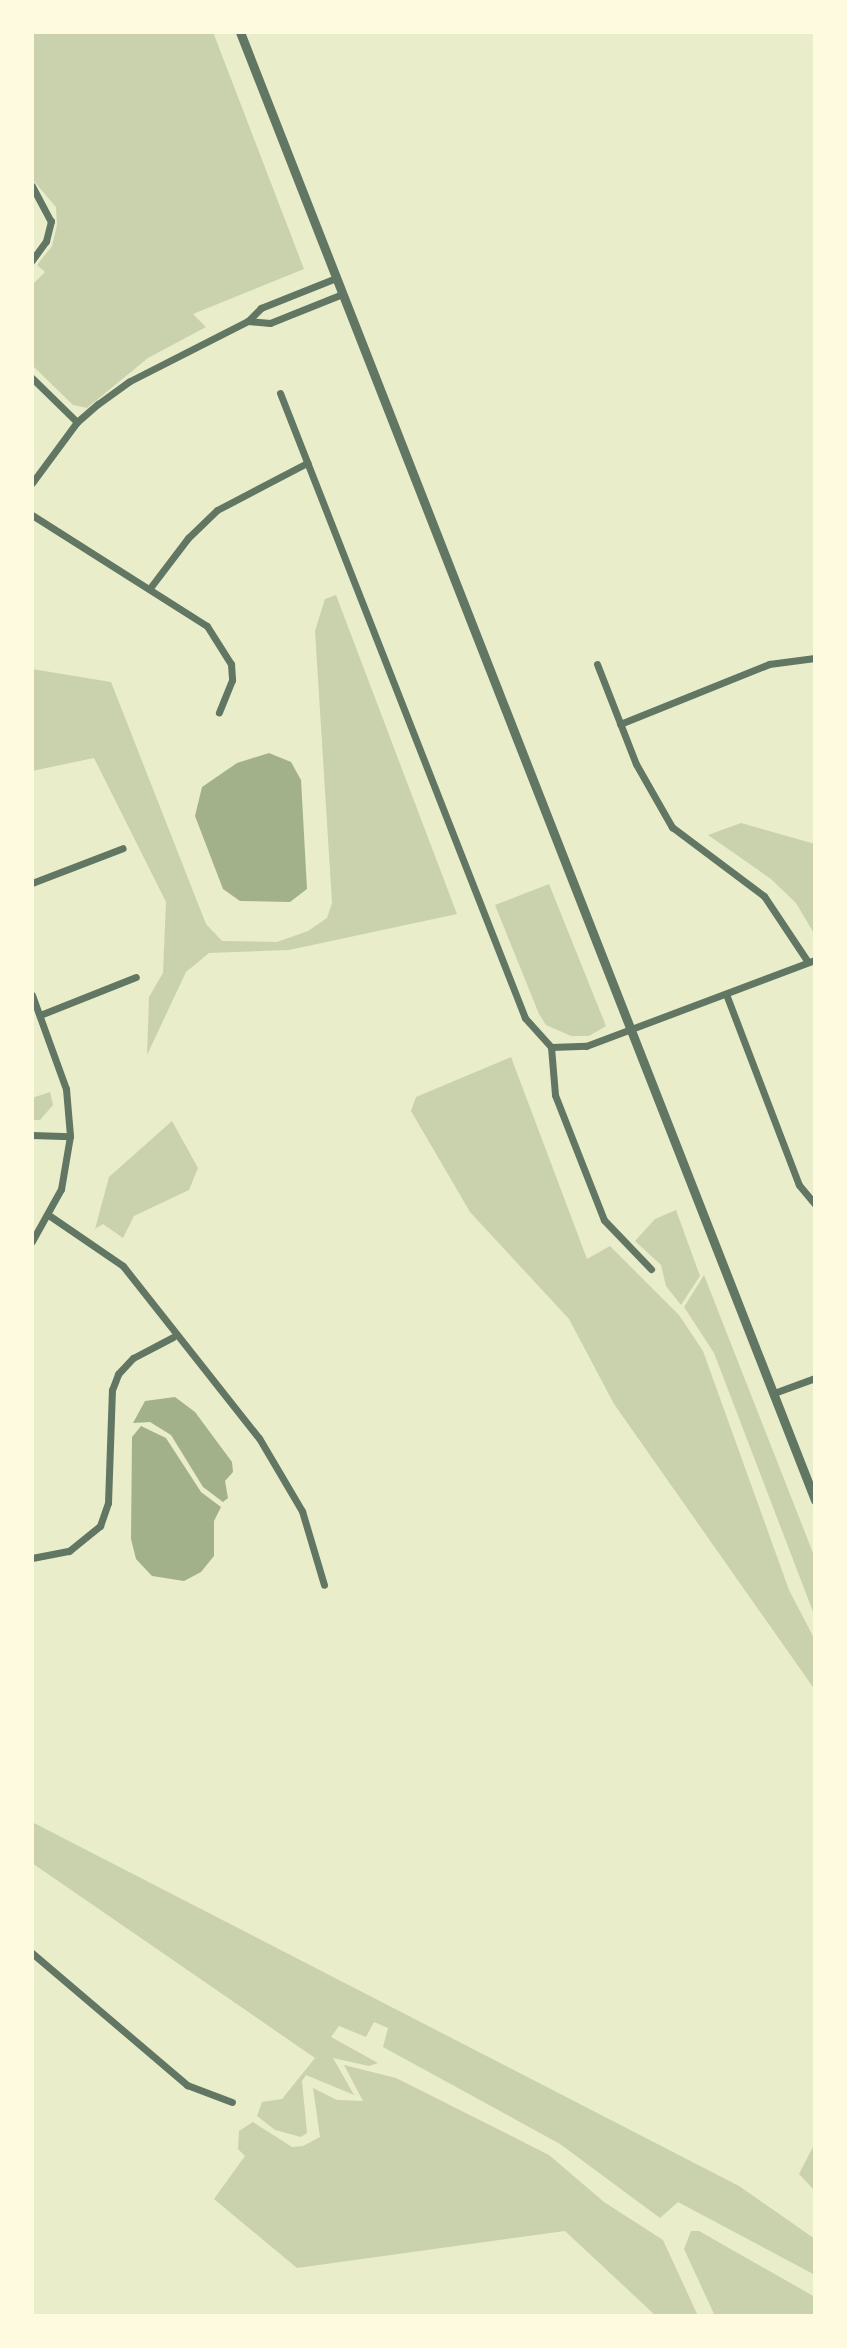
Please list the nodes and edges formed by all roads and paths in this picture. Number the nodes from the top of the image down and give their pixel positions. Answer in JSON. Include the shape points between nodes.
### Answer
{"nodes":[{"id":1,"x":240,"y":32,"type":"edge"},
{"id":2,"x":32,"y":186,"type":"edge"},
{"id":3,"x":32,"y":260,"type":"edge"},
{"id":4,"x":336,"y":278,"type":"junction"},
{"id":5,"x":342,"y":294,"type":"junction"},
{"id":6,"x":248,"y":321,"type":"junction"},
{"id":7,"x":32,"y":378,"type":"edge"},
{"id":8,"x":280,"y":393,"type":"dead end"},
{"id":9,"x":77,"y":422,"type":"junction"},
{"id":10,"x":307,"y":463,"type":"junction"},
{"id":11,"x":32,"y":483,"type":"edge"},
{"id":12,"x":32,"y":515,"type":"edge"},
{"id":13,"x":150,"y":588,"type":"junction"},
{"id":14,"x":815,"y":658,"type":"edge"},
{"id":15,"x":597,"y":664,"type":"dead end"},
{"id":16,"x":219,"y":712,"type":"dead end"},
{"id":17,"x":620,"y":724,"type":"junction"},
{"id":18,"x":123,"y":848,"type":"dead end"},
{"id":19,"x":32,"y":883,"type":"edge"},
{"id":20,"x":812,"y":961,"type":"edge"},
{"id":21,"x":136,"y":977,"type":"dead end"},
{"id":22,"x":726,"y":994,"type":"junction"},
{"id":23,"x":32,"y":995,"type":"edge"},
{"id":24,"x":40,"y":1015,"type":"junction"},
{"id":25,"x":633,"y":1030,"type":"junction"},
{"id":26,"x":551,"y":1047,"type":"junction"},
{"id":27,"x":32,"y":1135,"type":"edge"},
{"id":28,"x":70,"y":1136,"type":"junction"},
{"id":29,"x":815,"y":1204,"type":"edge"},
{"id":30,"x":50,"y":1216,"type":"junction"},
{"id":31,"x":32,"y":1241,"type":"edge"},
{"id":32,"x":651,"y":1269,"type":"dead end"},
{"id":33,"x":173,"y":1337,"type":"junction"},
{"id":34,"x":815,"y":1378,"type":"edge"},
{"id":35,"x":774,"y":1393,"type":"junction"},
{"id":36,"x":815,"y":1500,"type":"edge"},
{"id":37,"x":32,"y":1558,"type":"edge"},
{"id":38,"x":324,"y":1585,"type":"dead end"},
{"id":39,"x":32,"y":1953,"type":"edge"},
{"id":40,"x":232,"y":2102,"type":"dead end"}],
"edges":[{"from":1,"to":4,"type":"street"},
{"from":2,"to":3,"type":"street","via":[[51,221],[46,241]]},
{"from":4,"to":5,"type":"street"},
{"from":4,"to":6,"type":"street","via":[[261,308]]},
{"from":5,"to":6,"type":"street","via":[[270,323]]},
{"from":5,"to":25,"type":"street"},
{"from":6,"to":9,"type":"street","via":[[130,381]]},
{"from":7,"to":9,"type":"street"},
{"from":8,"to":10,"type":"street"},
{"from":9,"to":11,"type":"street"},
{"from":10,"to":13,"type":"street","via":[[217,510]]},
{"from":10,"to":26,"type":"street","via":[[525,1018]]},
{"from":12,"to":13,"type":"street"},
{"from":13,"to":16,"type":"street","via":[[190,613],[224,646],[232,680]]},
{"from":14,"to":17,"type":"street","via":[[769,664]]},
{"from":15,"to":17,"type":"street"},
{"from":17,"to":20,"type":"street","via":[[646,785],[672,827],[764,896]]},
{"from":18,"to":19,"type":"street"},
{"from":20,"to":22,"type":"street"},
{"from":21,"to":24,"type":"street"},
{"from":22,"to":25,"type":"street"},
{"from":22,"to":29,"type":"street","via":[[799,1185]]},
{"from":23,"to":24,"type":"street"},
{"from":24,"to":28,"type":"street","via":[[66,1089]]},
{"from":25,"to":26,"type":"street","via":[[586,1046]]},
{"from":25,"to":35,"type":"street"},
{"from":26,"to":32,"type":"street","via":[[555,1095],[604,1220]]},
{"from":27,"to":28,"type":"street"},
{"from":28,"to":30,"type":"street","via":[[61,1189]]},
{"from":30,"to":31,"type":"street"},
{"from":30,"to":33,"type":"street","via":[[123,1266]]},
{"from":33,"to":37,"type":"street","via":[[133,1358],[112,1390],[108,1503],[100,1526],[69,1551]]},
{"from":33,"to":38,"type":"street","via":[[286,1479],[307,1524]]},
{"from":34,"to":35,"type":"street"},
{"from":35,"to":36,"type":"street"},
{"from":39,"to":40,"type":"street","via":[[187,2085]]}]}
